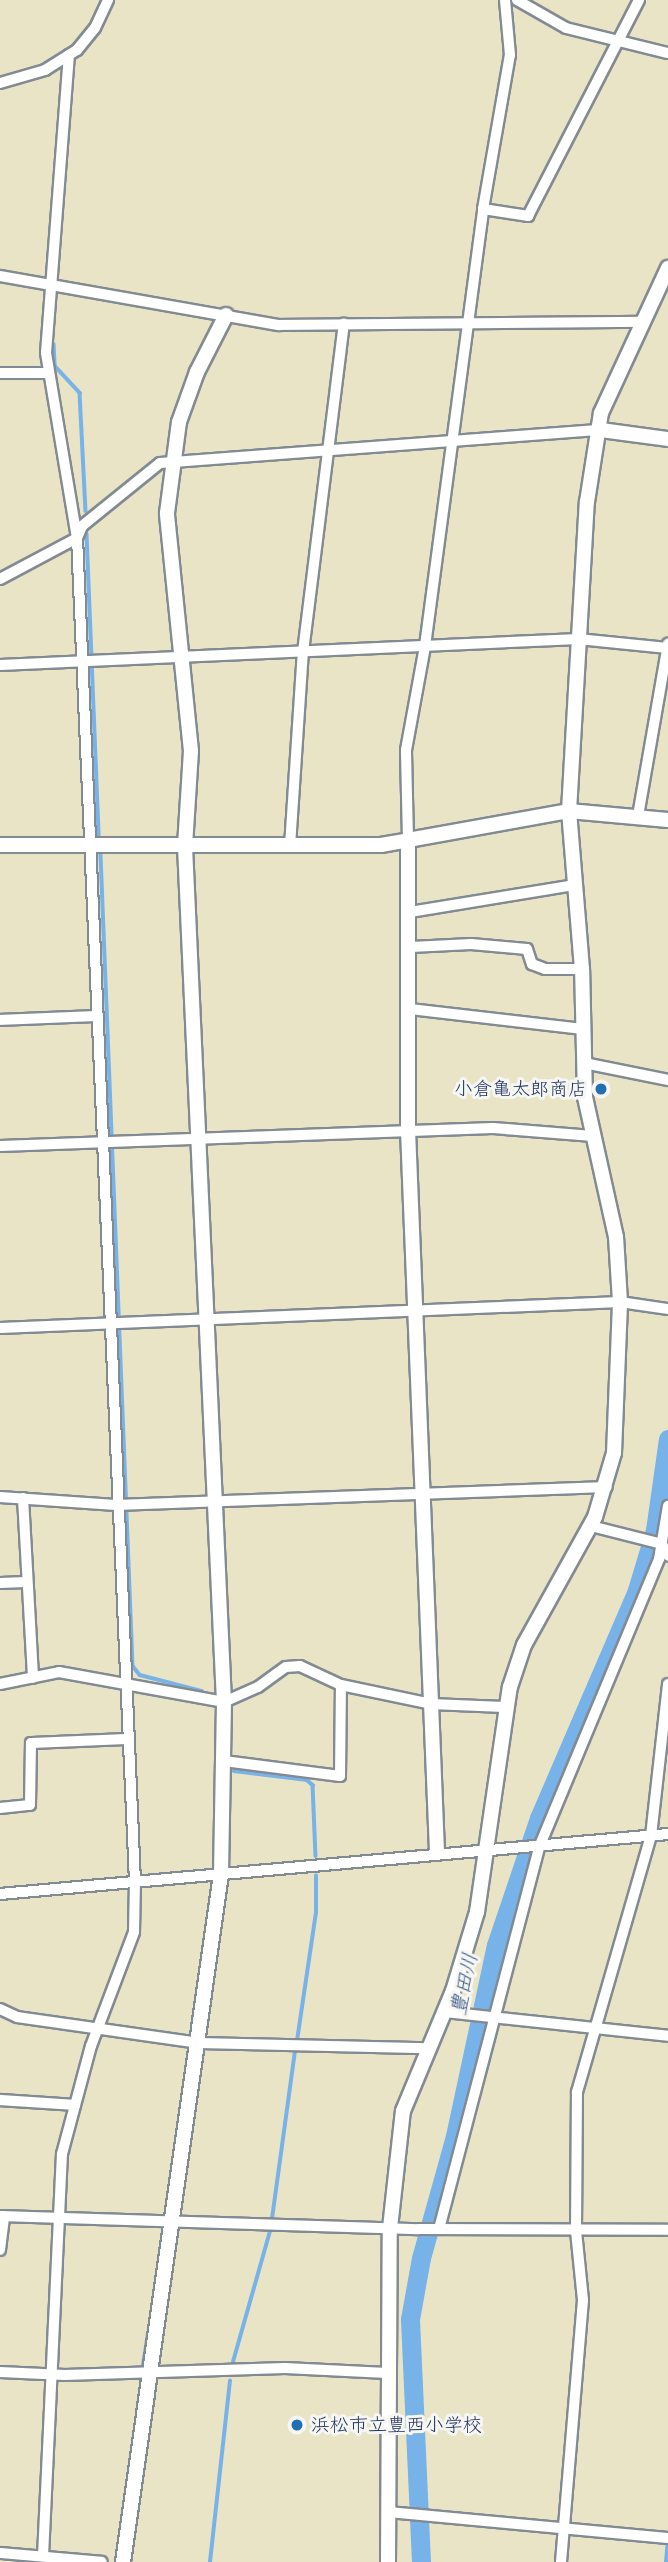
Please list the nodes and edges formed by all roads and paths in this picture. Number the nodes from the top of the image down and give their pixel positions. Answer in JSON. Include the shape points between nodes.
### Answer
{"nodes":[{"id":1,"x":108,"y":0,"type":"edge"},
{"id":2,"x":505,"y":0,"type":"edge"},
{"id":3,"x":517,"y":0,"type":"edge"},
{"id":4,"x":639,"y":0,"type":"edge"},
{"id":5,"x":618,"y":40,"type":"junction"},
{"id":6,"x":668,"y":53,"type":"edge"},
{"id":7,"x":69,"y":55,"type":"junction"},
{"id":8,"x":0,"y":83,"type":"edge"},
{"id":9,"x":483,"y":209,"type":"junction"},
{"id":10,"x":668,"y":268,"type":"edge"},
{"id":11,"x":0,"y":276,"type":"edge"},
{"id":12,"x":48,"y":285,"type":"junction"},
{"id":13,"x":226,"y":315,"type":"junction"},
{"id":14,"x":466,"y":321,"type":"junction"},
{"id":15,"x":643,"y":323,"type":"junction"},
{"id":16,"x":344,"y":324,"type":"junction"},
{"id":17,"x":0,"y":373,"type":"edge"},
{"id":18,"x":49,"y":373,"type":"junction"},
{"id":19,"x":601,"y":430,"type":"junction"},
{"id":20,"x":668,"y":439,"type":"edge"},
{"id":21,"x":451,"y":442,"type":"junction"},
{"id":22,"x":328,"y":452,"type":"junction"},
{"id":23,"x":171,"y":462,"type":"junction"},
{"id":24,"x":77,"y":538,"type":"junction"},
{"id":25,"x":0,"y":579,"type":"edge"},
{"id":26,"x":578,"y":639,"type":"junction"},
{"id":27,"x":425,"y":646,"type":"junction"},
{"id":28,"x":668,"y":647,"type":"edge"},
{"id":29,"x":303,"y":652,"type":"junction"},
{"id":30,"x":181,"y":657,"type":"junction"},
{"id":31,"x":85,"y":661,"type":"junction"},
{"id":32,"x":0,"y":665,"type":"edge"},
{"id":33,"x":569,"y":811,"type":"junction"},
{"id":34,"x":638,"y":816,"type":"junction"},
{"id":35,"x":668,"y":820,"type":"edge"},
{"id":36,"x":408,"y":840,"type":"junction"},
{"id":37,"x":0,"y":845,"type":"edge"},
{"id":38,"x":90,"y":845,"type":"junction"},
{"id":39,"x":185,"y":846,"type":"junction"},
{"id":40,"x":290,"y":846,"type":"junction"},
{"id":41,"x":574,"y":885,"type":"junction"},
{"id":42,"x":410,"y":912,"type":"junction"},
{"id":43,"x":411,"y":947,"type":"junction"},
{"id":44,"x":582,"y":969,"type":"junction"},
{"id":45,"x":410,"y":1009,"type":"junction"},
{"id":46,"x":97,"y":1016,"type":"junction"},
{"id":47,"x":0,"y":1020,"type":"edge"},
{"id":48,"x":583,"y":1029,"type":"junction"},
{"id":49,"x":584,"y":1063,"type":"junction"},
{"id":50,"x":668,"y":1080,"type":"edge"},
{"id":51,"x":408,"y":1130,"type":"junction"},
{"id":52,"x":593,"y":1136,"type":"junction"},
{"id":53,"x":198,"y":1138,"type":"junction"},
{"id":54,"x":104,"y":1141,"type":"junction"},
{"id":55,"x":0,"y":1146,"type":"edge"},
{"id":56,"x":620,"y":1302,"type":"junction"},
{"id":57,"x":668,"y":1309,"type":"edge"},
{"id":58,"x":415,"y":1311,"type":"junction"},
{"id":59,"x":206,"y":1319,"type":"junction"},
{"id":60,"x":112,"y":1323,"type":"junction"},
{"id":61,"x":0,"y":1328,"type":"edge"},
{"id":62,"x":607,"y":1487,"type":"junction"},
{"id":63,"x":422,"y":1492,"type":"junction"},
{"id":64,"x":0,"y":1497,"type":"edge"},
{"id":65,"x":23,"y":1498,"type":"junction"},
{"id":66,"x":214,"y":1502,"type":"junction"},
{"id":67,"x":124,"y":1505,"type":"junction"},
{"id":68,"x":668,"y":1506,"type":"edge"},
{"id":69,"x":591,"y":1525,"type":"junction"},
{"id":70,"x":662,"y":1544,"type":"junction"},
{"id":71,"x":668,"y":1556,"type":"edge"},
{"id":72,"x":0,"y":1583,"type":"edge"},
{"id":73,"x":26,"y":1583,"type":"junction"},
{"id":74,"x":33,"y":1678,"type":"junction"},
{"id":75,"x":125,"y":1682,"type":"junction"},
{"id":76,"x":0,"y":1684,"type":"edge"},
{"id":77,"x":668,"y":1684,"type":"edge"},
{"id":78,"x":341,"y":1685,"type":"junction"},
{"id":79,"x":224,"y":1702,"type":"junction"},
{"id":80,"x":431,"y":1704,"type":"junction"},
{"id":81,"x":504,"y":1706,"type":"junction"},
{"id":82,"x":127,"y":1739,"type":"junction"},
{"id":83,"x":224,"y":1761,"type":"junction"},
{"id":84,"x":0,"y":1808,"type":"edge"},
{"id":85,"x":668,"y":1834,"type":"edge"},
{"id":86,"x":650,"y":1836,"type":"junction"},
{"id":87,"x":538,"y":1845,"type":"junction"},
{"id":88,"x":489,"y":1849,"type":"junction"},
{"id":89,"x":438,"y":1852,"type":"junction"},
{"id":90,"x":221,"y":1874,"type":"junction"},
{"id":91,"x":135,"y":1882,"type":"junction"},
{"id":92,"x":0,"y":1894,"type":"edge"},
{"id":93,"x":0,"y":2009,"type":"edge"},
{"id":94,"x":445,"y":2012,"type":"junction"},
{"id":95,"x":492,"y":2017,"type":"junction"},
{"id":96,"x":99,"y":2030,"type":"junction"},
{"id":97,"x":597,"y":2030,"type":"junction"},
{"id":98,"x":668,"y":2036,"type":"edge"},
{"id":99,"x":199,"y":2043,"type":"junction"},
{"id":100,"x":427,"y":2048,"type":"junction"},
{"id":101,"x":0,"y":2101,"type":"edge"},
{"id":102,"x":75,"y":2105,"type":"junction"},
{"id":103,"x":2,"y":2216,"type":"edge"},
{"id":104,"x":59,"y":2221,"type":"junction"},
{"id":105,"x":172,"y":2222,"type":"junction"},
{"id":106,"x":390,"y":2228,"type":"junction"},
{"id":107,"x":438,"y":2229,"type":"junction"},
{"id":108,"x":668,"y":2230,"type":"edge"},
{"id":109,"x":576,"y":2231,"type":"junction"},
{"id":110,"x":0,"y":2250,"type":"edge"},
{"id":111,"x":151,"y":2370,"type":"junction"},
{"id":112,"x":0,"y":2372,"type":"edge"},
{"id":113,"x":387,"y":2373,"type":"junction"},
{"id":114,"x":55,"y":2374,"type":"junction"},
{"id":115,"x":388,"y":2512,"type":"junction"},
{"id":116,"x":564,"y":2528,"type":"junction"},
{"id":117,"x":667,"y":2538,"type":"edge"},
{"id":118,"x":0,"y":2553,"type":"edge"},
{"id":119,"x":43,"y":2556,"type":"junction"},
{"id":120,"x":102,"y":2562,"type":"edge"},
{"id":121,"x":123,"y":2562,"type":"edge"},
{"id":122,"x":388,"y":2562,"type":"edge"},
{"id":123,"x":561,"y":2562,"type":"edge"}],
"edges":[{"from":1,"to":7,"type":"street","via":[[95,28]]},
{"from":2,"to":9,"type":"street","via":[[510,55]]},
{"from":3,"to":5,"type":"street","via":[[566,28]]},
{"from":4,"to":5,"type":"street"},
{"from":5,"to":6,"type":"street"},
{"from":5,"to":9,"type":"street","via":[[528,216]]},
{"from":7,"to":8,"type":"street","via":[[45,70]]},
{"from":7,"to":12,"type":"street"},
{"from":9,"to":14,"type":"street"},
{"from":10,"to":15,"type":"street"},
{"from":11,"to":12,"type":"street"},
{"from":12,"to":13,"type":"street"},
{"from":12,"to":18,"type":"street"},
{"from":13,"to":16,"type":"street","via":[[279,325]]},
{"from":13,"to":23,"type":"street","via":[[187,396]]},
{"from":14,"to":15,"type":"street"},
{"from":14,"to":16,"type":"street"},
{"from":14,"to":21,"type":"street"},
{"from":15,"to":19,"type":"street","via":[[601,413]]},
{"from":16,"to":22,"type":"street"},
{"from":17,"to":18,"type":"street"},
{"from":18,"to":24,"type":"street"},
{"from":19,"to":20,"type":"street"},
{"from":19,"to":21,"type":"street"},
{"from":19,"to":26,"type":"street","via":[[587,502]]},
{"from":21,"to":22,"type":"street"},
{"from":21,"to":27,"type":"street"},
{"from":22,"to":23,"type":"street"},
{"from":22,"to":29,"type":"street"},
{"from":23,"to":24,"type":"street","via":[[160,463],[82,526]]},
{"from":23,"to":30,"type":"street","via":[[167,513]]},
{"from":24,"to":25,"type":"street"},
{"from":24,"to":31,"type":"street"},
{"from":26,"to":27,"type":"street"},
{"from":26,"to":28,"type":"street"},
{"from":26,"to":33,"type":"street"},
{"from":27,"to":29,"type":"street"},
{"from":27,"to":36,"type":"street","via":[[406,750]]},
{"from":28,"to":34,"type":"street"},
{"from":29,"to":30,"type":"street"},
{"from":29,"to":40,"type":"street"},
{"from":30,"to":31,"type":"street"},
{"from":30,"to":39,"type":"street","via":[[191,751]]},
{"from":31,"to":32,"type":"street"},
{"from":31,"to":38,"type":"street"},
{"from":33,"to":34,"type":"street"},
{"from":33,"to":36,"type":"street"},
{"from":33,"to":41,"type":"street"},
{"from":34,"to":35,"type":"street"},
{"from":36,"to":40,"type":"street","via":[[381,845]]},
{"from":36,"to":42,"type":"street"},
{"from":37,"to":38,"type":"street"},
{"from":38,"to":39,"type":"street"},
{"from":38,"to":46,"type":"street"},
{"from":39,"to":40,"type":"street"},
{"from":39,"to":53,"type":"street"},
{"from":41,"to":42,"type":"street"},
{"from":41,"to":44,"type":"street"},
{"from":42,"to":43,"type":"street"},
{"from":43,"to":44,"type":"street","via":[[471,944],[527,949],[533,964],[545,969]]},
{"from":43,"to":45,"type":"street"},
{"from":44,"to":48,"type":"street"},
{"from":45,"to":48,"type":"street"},
{"from":45,"to":51,"type":"street"},
{"from":46,"to":47,"type":"street"},
{"from":46,"to":54,"type":"street"},
{"from":48,"to":49,"type":"street"},
{"from":49,"to":50,"type":"street"},
{"from":49,"to":52,"type":"street"},
{"from":51,"to":52,"type":"street","via":[[493,1128]]},
{"from":51,"to":53,"type":"street"},
{"from":51,"to":58,"type":"street"},
{"from":52,"to":56,"type":"street","via":[[614,1226]]},
{"from":53,"to":54,"type":"street"},
{"from":53,"to":59,"type":"street"},
{"from":54,"to":55,"type":"street"},
{"from":54,"to":60,"type":"street"},
{"from":56,"to":57,"type":"street"},
{"from":56,"to":58,"type":"street"},
{"from":56,"to":62,"type":"street","via":[[616,1427]]},
{"from":58,"to":59,"type":"street"},
{"from":58,"to":63,"type":"street"},
{"from":59,"to":60,"type":"street"},
{"from":59,"to":66,"type":"street"},
{"from":60,"to":61,"type":"street"},
{"from":60,"to":67,"type":"street"},
{"from":62,"to":63,"type":"street"},
{"from":62,"to":69,"type":"street"},
{"from":63,"to":66,"type":"street"},
{"from":63,"to":80,"type":"street"},
{"from":64,"to":65,"type":"street"},
{"from":65,"to":67,"type":"street"},
{"from":65,"to":73,"type":"street"},
{"from":66,"to":67,"type":"street"},
{"from":66,"to":79,"type":"street"},
{"from":67,"to":75,"type":"street"},
{"from":68,"to":70,"type":"street"},
{"from":69,"to":70,"type":"street"},
{"from":69,"to":81,"type":"street","via":[[524,1645]]},
{"from":70,"to":71,"type":"street"},
{"from":70,"to":87,"type":"street"},
{"from":72,"to":73,"type":"street"},
{"from":73,"to":74,"type":"street"},
{"from":74,"to":75,"type":"street","via":[[59,1672]]},
{"from":74,"to":76,"type":"street"},
{"from":75,"to":79,"type":"street"},
{"from":75,"to":82,"type":"street"},
{"from":77,"to":86,"type":"street"},
{"from":78,"to":79,"type":"street","via":[[300,1666],[286,1667],[258,1688]]},
{"from":78,"to":80,"type":"street"},
{"from":78,"to":83,"type":"street","via":[[340,1776]]},
{"from":79,"to":83,"type":"street"},
{"from":80,"to":81,"type":"street"},
{"from":80,"to":89,"type":"street"},
{"from":81,"to":88,"type":"street"},
{"from":82,"to":84,"type":"street","via":[[32,1743],[30,1805]]},
{"from":82,"to":91,"type":"street"},
{"from":83,"to":90,"type":"street"},
{"from":85,"to":86,"type":"street"},
{"from":86,"to":87,"type":"street"},
{"from":86,"to":97,"type":"street"},
{"from":87,"to":88,"type":"street"},
{"from":87,"to":95,"type":"street"},
{"from":88,"to":89,"type":"street"},
{"from":88,"to":94,"type":"street","via":[[477,1912]]},
{"from":89,"to":90,"type":"street"},
{"from":90,"to":91,"type":"street"},
{"from":90,"to":99,"type":"street"},
{"from":91,"to":92,"type":"street"},
{"from":91,"to":96,"type":"street","via":[[134,1932]]},
{"from":93,"to":96,"type":"street","via":[[17,2017],[56,2019]]},
{"from":94,"to":95,"type":"street"},
{"from":94,"to":100,"type":"street"},
{"from":95,"to":97,"type":"street"},
{"from":95,"to":107,"type":"street"},
{"from":96,"to":99,"type":"street"},
{"from":96,"to":102,"type":"street"},
{"from":97,"to":98,"type":"street"},
{"from":97,"to":109,"type":"street","via":[[577,2092]]},
{"from":99,"to":100,"type":"street"},
{"from":99,"to":105,"type":"street"},
{"from":100,"to":106,"type":"street","via":[[403,2111]]},
{"from":101,"to":102,"type":"street"},
{"from":102,"to":104,"type":"street","via":[[62,2154]]},
{"from":103,"to":104,"type":"street"},
{"from":103,"to":110,"type":"street"},
{"from":104,"to":105,"type":"street"},
{"from":104,"to":114,"type":"street"},
{"from":105,"to":106,"type":"street"},
{"from":105,"to":111,"type":"street"},
{"from":106,"to":107,"type":"street"},
{"from":106,"to":113,"type":"street"},
{"from":107,"to":109,"type":"street"},
{"from":108,"to":109,"type":"street"},
{"from":109,"to":116,"type":"street","via":[[583,2300]]},
{"from":111,"to":113,"type":"street"},
{"from":111,"to":114,"type":"street"},
{"from":111,"to":121,"type":"street"},
{"from":112,"to":114,"type":"street"},
{"from":113,"to":115,"type":"street"},
{"from":114,"to":119,"type":"street"},
{"from":115,"to":116,"type":"street"},
{"from":115,"to":122,"type":"street"},
{"from":116,"to":117,"type":"street"},
{"from":116,"to":123,"type":"street"},
{"from":118,"to":119,"type":"street"},
{"from":119,"to":120,"type":"street"}]}
